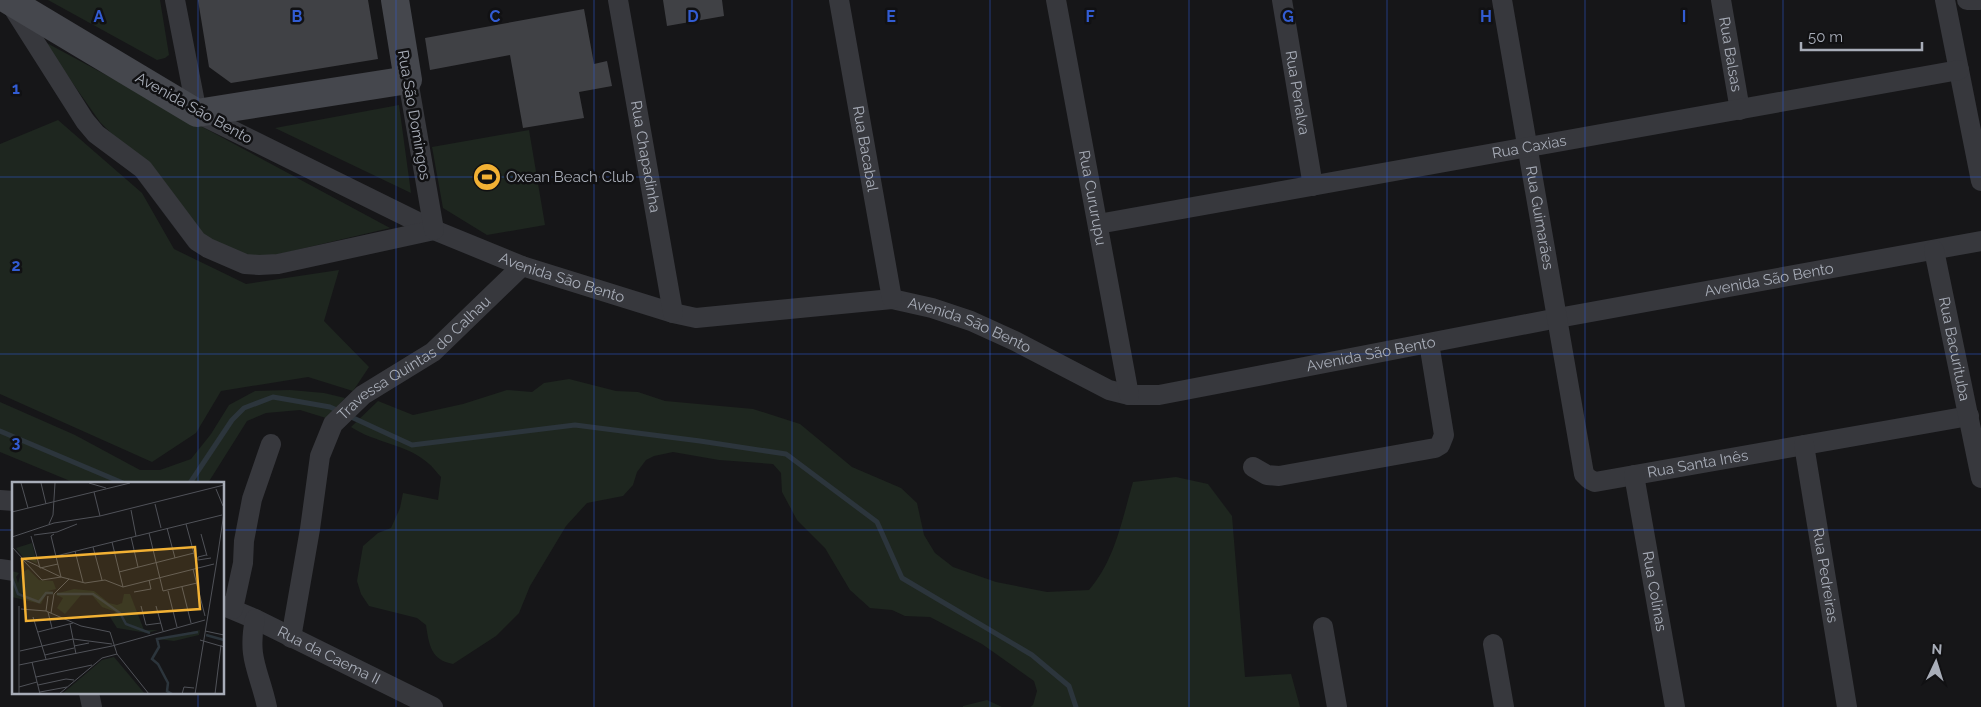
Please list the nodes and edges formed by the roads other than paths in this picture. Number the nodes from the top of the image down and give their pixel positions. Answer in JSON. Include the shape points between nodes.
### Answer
{"nodes":[{"id":1,"x":8,"y":0,"type":"edge"},
{"id":2,"x":175,"y":0,"type":"edge"},
{"id":3,"x":395,"y":0,"type":"edge"},
{"id":4,"x":618,"y":0,"type":"edge"},
{"id":5,"x":839,"y":0,"type":"edge"},
{"id":6,"x":1056,"y":0,"type":"edge"},
{"id":7,"x":1282,"y":0,"type":"edge"},
{"id":8,"x":1502,"y":0,"type":"edge"},
{"id":9,"x":1721,"y":0,"type":"edge"},
{"id":10,"x":1945,"y":0,"type":"edge"},
{"id":11,"x":1967,"y":0,"type":"edge"},
{"id":12,"x":1979,"y":0,"type":"edge"},
{"id":13,"x":1959,"y":70,"type":"junction"},
{"id":14,"x":408,"y":80,"type":"junction"},
{"id":15,"x":1740,"y":110,"type":"junction"},
{"id":16,"x":197,"y":113,"type":"junction"},
{"id":17,"x":1977,"y":141,"type":"edge"},
{"id":18,"x":1528,"y":147,"type":"junction"},
{"id":19,"x":1981,"y":181,"type":"edge"},
{"id":20,"x":1313,"y":186,"type":"junction"},
{"id":21,"x":1098,"y":224,"type":"junction"},
{"id":22,"x":434,"y":230,"type":"junction"},
{"id":23,"x":1981,"y":241,"type":"edge"},
{"id":24,"x":1934,"y":250,"type":"junction"},
{"id":25,"x":522,"y":266,"type":"junction"},
{"id":26,"x":892,"y":299,"type":"junction"},
{"id":27,"x":673,"y":313,"type":"junction"},
{"id":28,"x":1558,"y":318,"type":"junction"},
{"id":29,"x":1429,"y":343,"type":"junction"},
{"id":30,"x":1129,"y":395,"type":"junction"},
{"id":31,"x":1970,"y":416,"type":"junction"},
{"id":32,"x":271,"y":444,"type":"dead end"},
{"id":33,"x":1804,"y":445,"type":"junction"},
{"id":34,"x":1253,"y":467,"type":"dead end"},
{"id":35,"x":1634,"y":475,"type":"junction"},
{"id":36,"x":1981,"y":478,"type":"edge"},
{"id":37,"x":228,"y":608,"type":"edge"},
{"id":38,"x":255,"y":619,"type":"junction"},
{"id":39,"x":1324,"y":627,"type":"dead end"},
{"id":40,"x":291,"y":638,"type":"junction"},
{"id":41,"x":1493,"y":644,"type":"dead end"},
{"id":42,"x":89,"y":694,"type":"edge"},
{"id":43,"x":92,"y":707,"type":"edge"},
{"id":44,"x":266,"y":707,"type":"edge"},
{"id":45,"x":433,"y":707,"type":"edge"},
{"id":46,"x":1337,"y":707,"type":"edge"},
{"id":47,"x":1504,"y":707,"type":"edge"},
{"id":48,"x":1675,"y":707,"type":"edge"},
{"id":49,"x":1847,"y":707,"type":"edge"}],
"edges":[{"from":1,"to":16,"type":"street","name":"Avenida São Bento"},
{"from":1,"to":22,"type":"street","via":[[85,121],[96,134],[143,170],[197,241],[208,248],[245,264],[278,264]]},
{"from":2,"to":16,"type":"street"},
{"from":3,"to":14,"type":"street","name":"Rua São Domingos"},
{"from":4,"to":27,"type":"street","name":"Rua Chapadinha"},
{"from":5,"to":26,"type":"street","name":"Rua Bacabal"},
{"from":6,"to":21,"type":"street","name":"Rua Cururupu"},
{"from":7,"to":20,"type":"street","name":"Rua Penalva"},
{"from":8,"to":18,"type":"street","name":"Rua Guimarães"},
{"from":9,"to":15,"type":"street","name":"Rua Balsas"},
{"from":10,"to":13,"type":"street"},
{"from":11,"to":12,"type":"street"},
{"from":13,"to":15,"type":"street","name":"Rua Caxias"},
{"from":13,"to":17,"type":"street"},
{"from":14,"to":16,"type":"street"},
{"from":14,"to":22,"type":"street","name":"Rua São Domingos"},
{"from":15,"to":18,"type":"street","name":"Rua Caxias"},
{"from":16,"to":22,"type":"street","name":"Avenida São Bento"},
{"from":17,"to":19,"type":"street"},
{"from":18,"to":20,"type":"street","name":"Rua Caxias"},
{"from":18,"to":28,"type":"street","name":"Rua Guimarães"},
{"from":20,"to":21,"type":"street","name":"Rua Caxias"},
{"from":21,"to":30,"type":"street","name":"Rua Cururupu"},
{"from":22,"to":25,"type":"street","name":"Avenida São Bento"},
{"from":23,"to":24,"type":"street","name":"Avenida São Bento"},
{"from":24,"to":28,"type":"street","name":"Avenida São Bento"},
{"from":24,"to":31,"type":"street","name":"Rua Bacurituba"},
{"from":25,"to":27,"type":"street","name":"Avenida São Bento"},
{"from":25,"to":40,"type":"street","name":"Travessa Quintas do Calhau","via":[[433,352],[364,395],[333,424],[320,456]]},
{"from":26,"to":27,"type":"street","name":"Avenida São Bento","via":[[696,318]]},
{"from":26,"to":30,"type":"street","name":"Avenida São Bento","via":[[972,321],[1109,390]]},
{"from":28,"to":29,"type":"street","name":"Avenida São Bento"},
{"from":28,"to":35,"type":"street","name":"Rua Santa Inês","via":[[1584,474],[1595,482]]},
{"from":29,"to":30,"type":"street","name":"Avenida São Bento","via":[[1159,395]]},
{"from":29,"to":34,"type":"street","via":[[1444,435],[1440,445],[1279,476],[1267,476]]},
{"from":31,"to":33,"type":"street","name":"Rua Santa Inês"},
{"from":31,"to":36,"type":"street","name":"Rua Bacurituba"},
{"from":32,"to":37,"type":"street","via":[[252,500],[243,563]]},
{"from":33,"to":35,"type":"street","name":"Rua Santa Inês"},
{"from":33,"to":49,"type":"street","name":"Rua Pedreiras"},
{"from":35,"to":48,"type":"street","name":"Rua Colinas"},
{"from":37,"to":38,"type":"street","name":"Rua da Caema II"},
{"from":38,"to":40,"type":"street","name":"Rua da Caema II"},
{"from":38,"to":44,"type":"street","via":[[252,652]]},
{"from":39,"to":46,"type":"street"},
{"from":40,"to":45,"type":"street","name":"Rua da Caema II"},
{"from":41,"to":47,"type":"street"},
{"from":42,"to":43,"type":"street"}]}
